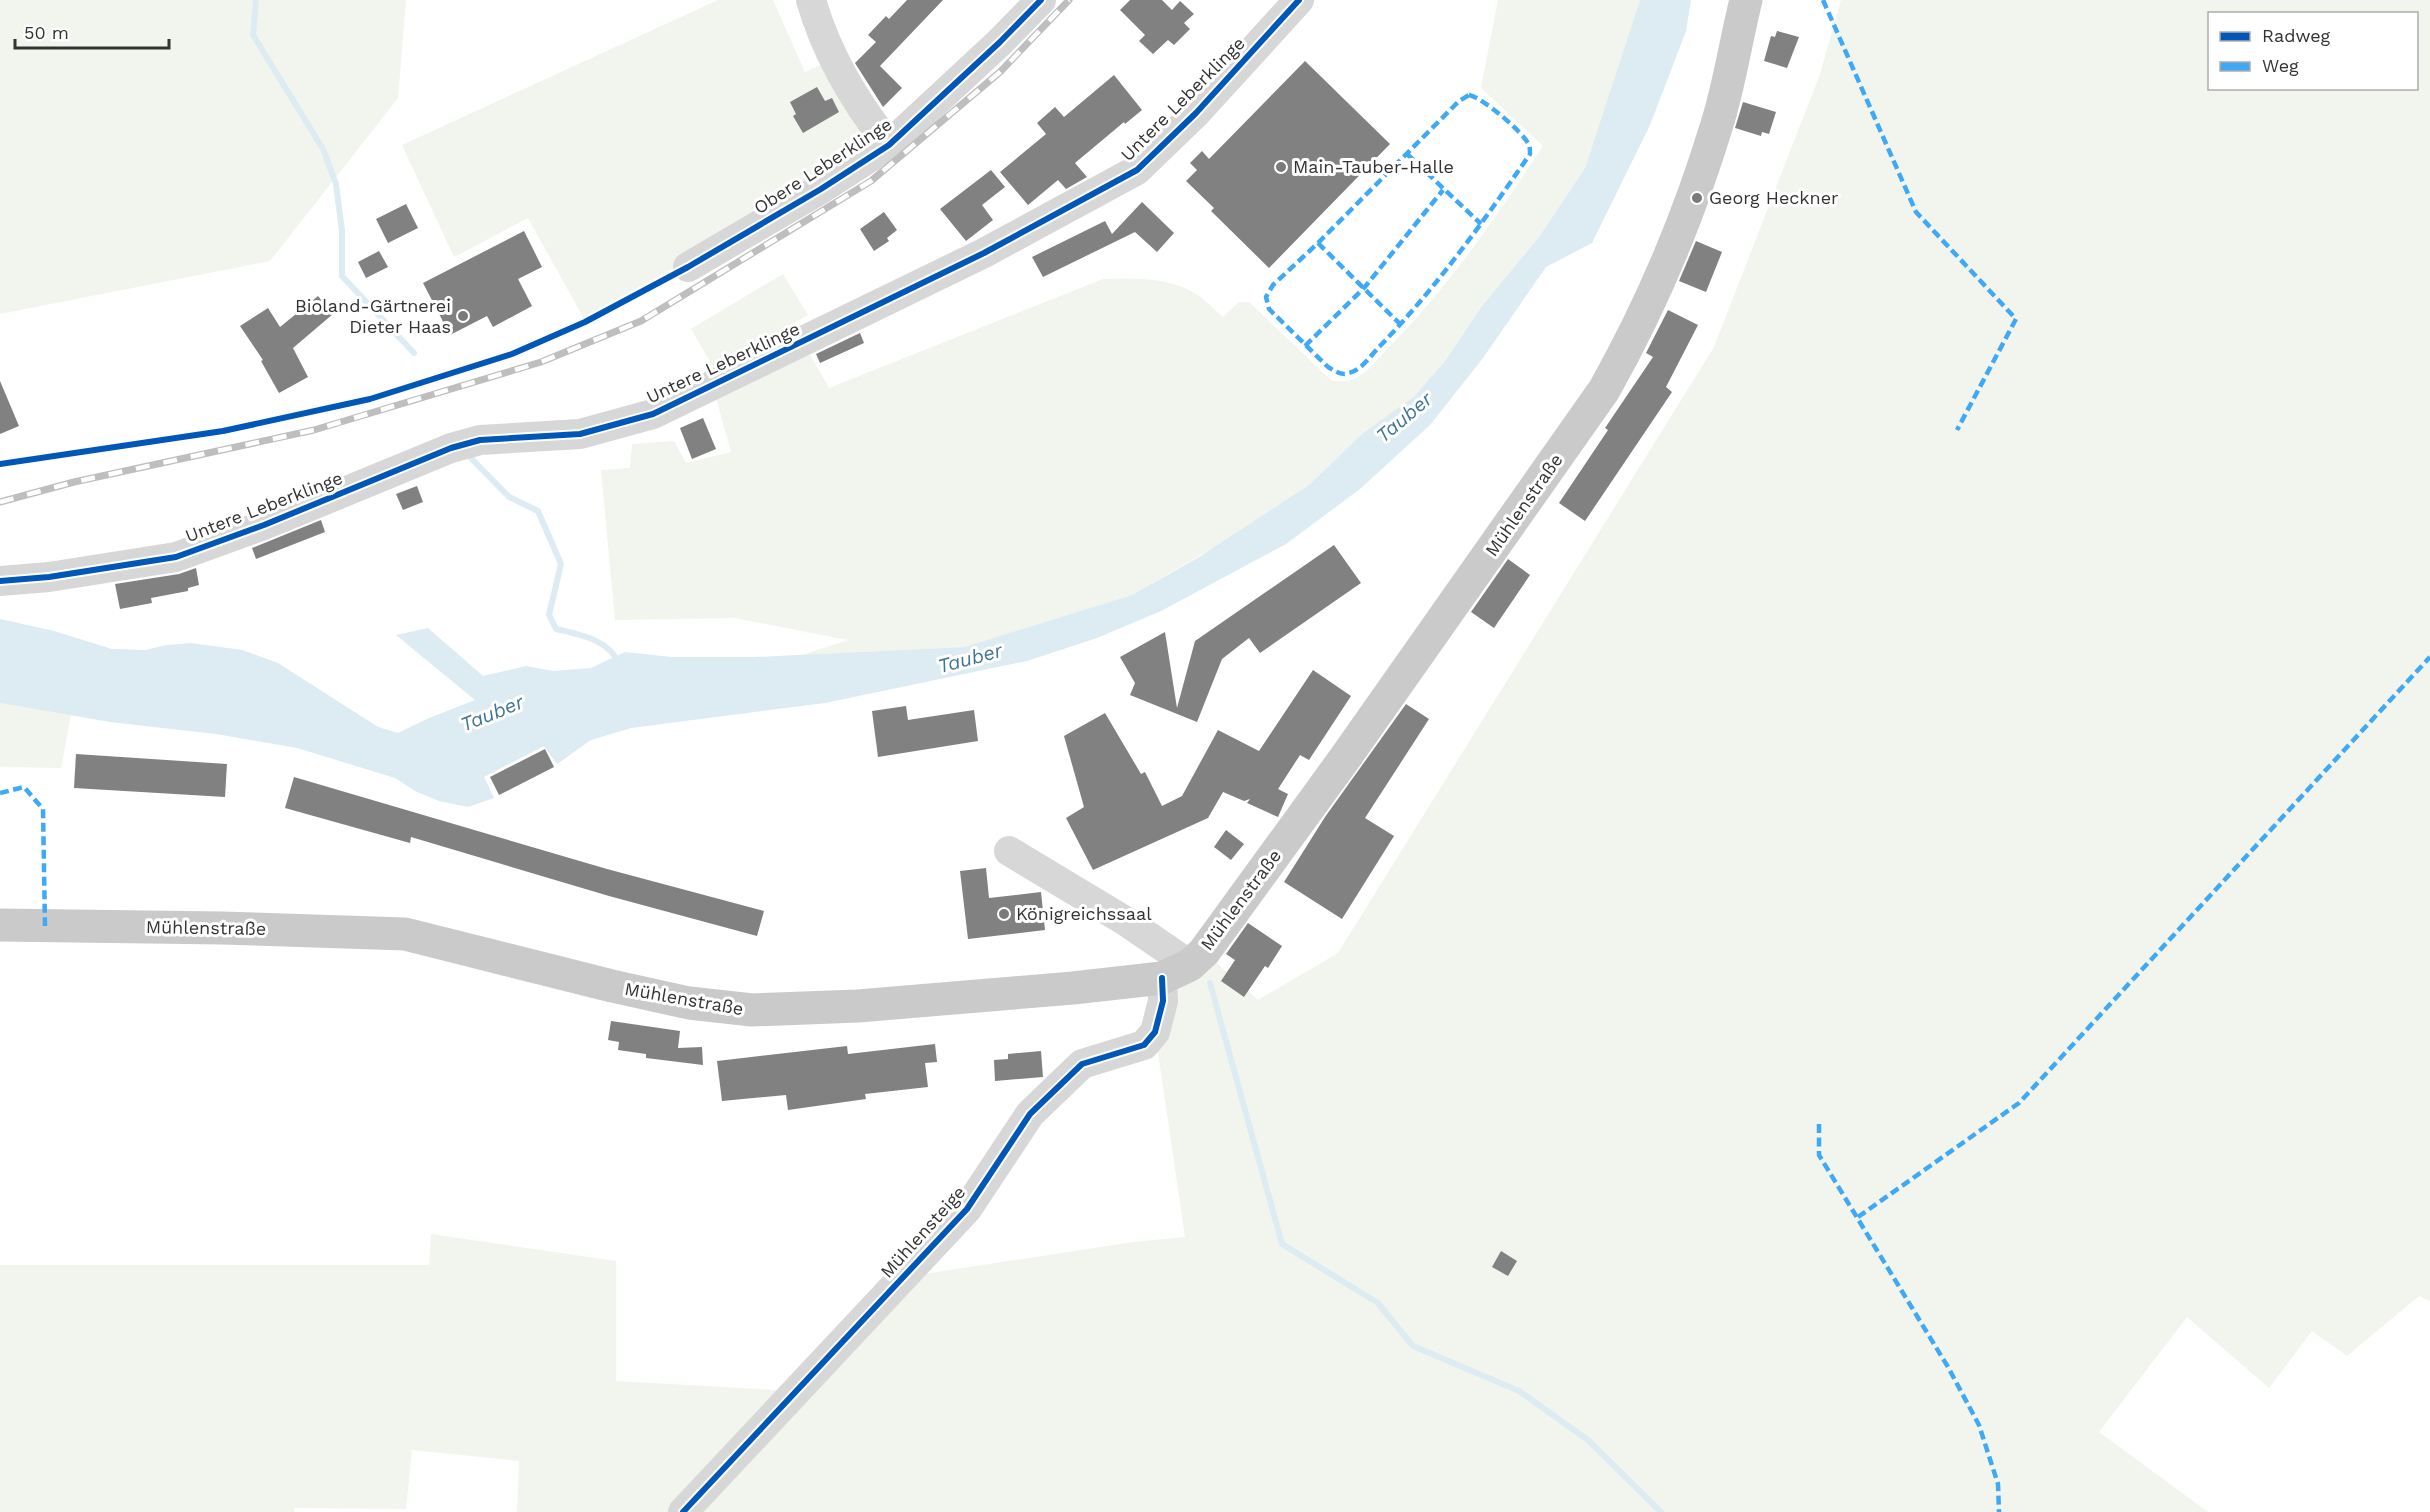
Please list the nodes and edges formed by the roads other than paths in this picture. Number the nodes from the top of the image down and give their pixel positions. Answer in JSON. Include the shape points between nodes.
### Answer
{"nodes":[{"id":1,"x":811,"y":0,"type":"edge"},
{"id":2,"x":1041,"y":0,"type":"edge"},
{"id":3,"x":1299,"y":0,"type":"edge"},
{"id":4,"x":1746,"y":0,"type":"edge"},
{"id":5,"x":889,"y":145,"type":"junction"},
{"id":6,"x":688,"y":267,"type":"dead end"},
{"id":7,"x":0,"y":581,"type":"edge"},
{"id":8,"x":1009,"y":851,"type":"dead end"},
{"id":9,"x":0,"y":925,"type":"edge"},
{"id":10,"x":1176,"y":971,"type":"junction"},
{"id":11,"x":683,"y":1512,"type":"edge"}],
"edges":[{"from":1,"to":5,"type":"street","name":"Obere Leberklinge","via":[[833,59]]},
{"from":2,"to":5,"type":"street","name":"Obere Leberklinge"},
{"from":3,"to":7,"type":"street","name":"Untere Leberklinge","via":[[1196,113],[1137,170],[984,253],[653,414],[580,434],[480,440],[451,448],[176,557],[49,578]]},
{"from":4,"to":10,"type":"main road","name":"Mühlenstraße","via":[[1718,119],[1682,229],[1631,342],[1604,390],[1210,944]]},
{"from":5,"to":6,"type":"street","name":"Obere Leberklinge"},
{"from":8,"to":10,"type":"street","via":[[1126,922]]},
{"from":9,"to":10,"type":"main road","name":"Mühlenstraße","via":[[405,934],[634,991],[718,1008],[752,1010],[858,1006],[1085,987]]},
{"from":10,"to":11,"type":"street","name":"Mühlensteige","via":[[1155,1032],[1144,1045],[1082,1064],[1030,1114],[967,1209]]}]}
